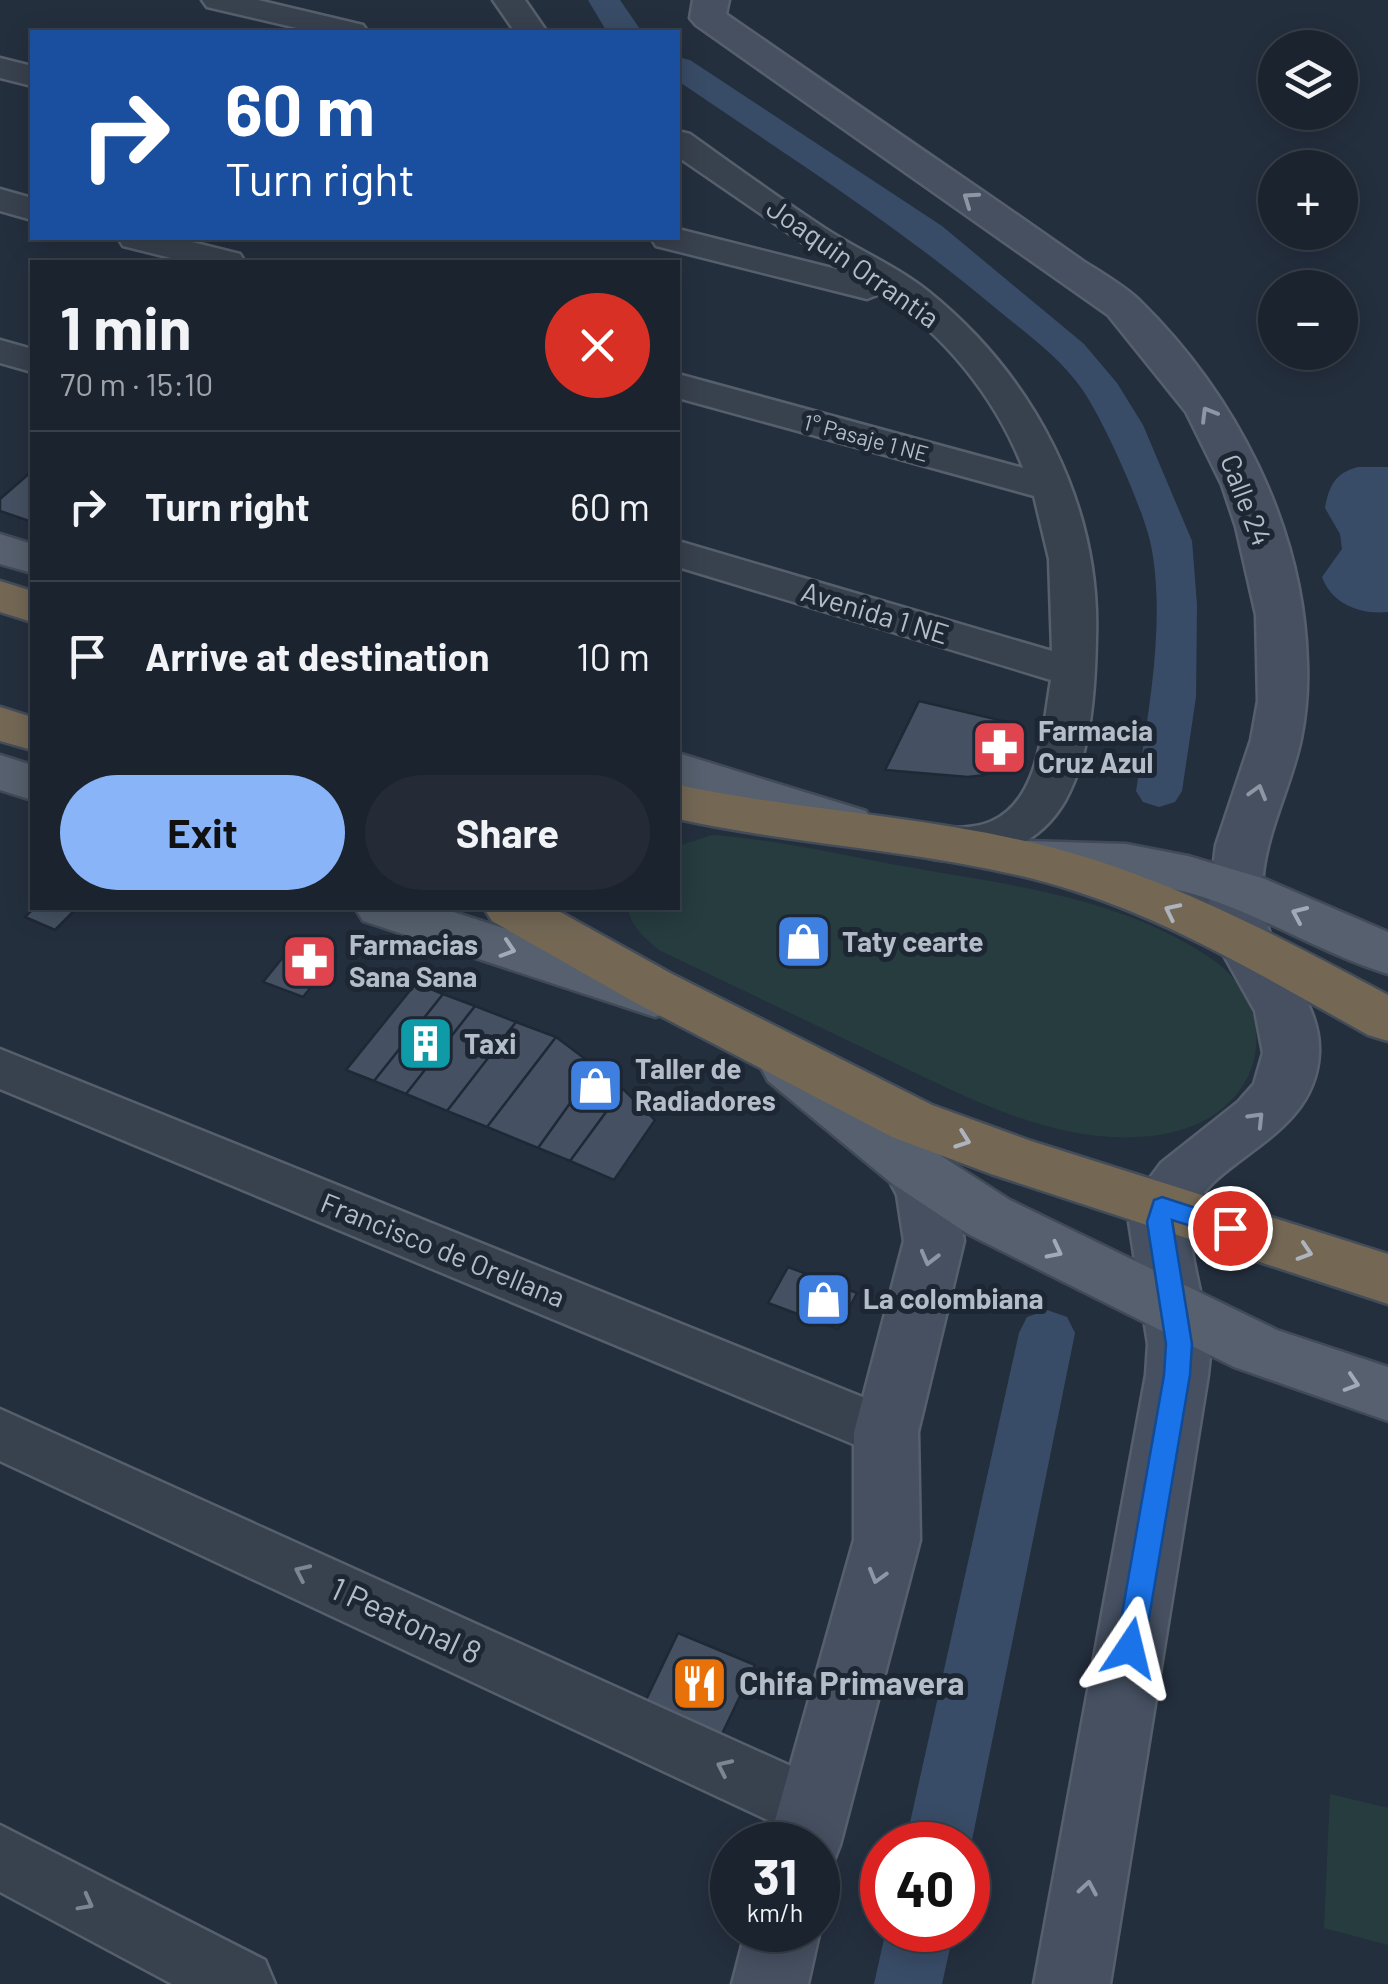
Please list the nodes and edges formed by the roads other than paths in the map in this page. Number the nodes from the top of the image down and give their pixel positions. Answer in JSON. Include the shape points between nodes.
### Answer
{"nodes":[{"id":1,"x":218,"y":0,"type":"edge"},
{"id":2,"x":509,"y":0,"type":"edge"},
{"id":3,"x":710,"y":2,"type":"edge"},
{"id":4,"x":344,"y":30,"type":"edge"},
{"id":5,"x":530,"y":30,"type":"edge"},
{"id":6,"x":0,"y":68,"type":"edge"},
{"id":7,"x":30,"y":76,"type":"edge"},
{"id":8,"x":680,"y":142,"type":"edge"},
{"id":9,"x":0,"y":200,"type":"edge"},
{"id":10,"x":30,"y":208,"type":"edge"},
{"id":11,"x":144,"y":240,"type":"edge"},
{"id":12,"x":677,"y":240,"type":"edge"},
{"id":13,"x":219,"y":260,"type":"edge"},
{"id":14,"x":916,"y":300,"type":"junction"},
{"id":15,"x":0,"y":351,"type":"edge"},
{"id":16,"x":30,"y":360,"type":"edge"},
{"id":17,"x":680,"y":387,"type":"edge"},
{"id":18,"x":1054,"y":489,"type":"junction"},
{"id":19,"x":0,"y":548,"type":"edge"},
{"id":20,"x":680,"y":555,"type":"edge"},
{"id":21,"x":30,"y":557,"type":"edge"},
{"id":22,"x":0,"y":596,"type":"edge"},
{"id":23,"x":30,"y":606,"type":"edge"},
{"id":24,"x":1073,"y":672,"type":"junction"},
{"id":25,"x":0,"y":722,"type":"edge"},
{"id":26,"x":30,"y":733,"type":"edge"},
{"id":27,"x":680,"y":771,"type":"edge"},
{"id":28,"x":0,"y":772,"type":"edge"},
{"id":29,"x":30,"y":782,"type":"edge"},
{"id":30,"x":680,"y":802,"type":"edge"},
{"id":31,"x":738,"y":817,"type":"junction"},
{"id":32,"x":680,"y":822,"type":"edge"},
{"id":33,"x":909,"y":840,"type":"junction"},
{"id":34,"x":1009,"y":857,"type":"junction"},
{"id":35,"x":1236,"y":887,"type":"junction"},
{"id":36,"x":388,"y":910,"type":"edge"},
{"id":37,"x":516,"y":910,"type":"edge"},
{"id":38,"x":591,"y":910,"type":"edge"},
{"id":39,"x":1248,"y":947,"type":"junction"},
{"id":40,"x":1388,"y":954,"type":"edge"},
{"id":41,"x":674,"y":999,"type":"junction"},
{"id":42,"x":1388,"y":1020,"type":"edge"},
{"id":43,"x":748,"y":1038,"type":"junction"},
{"id":44,"x":0,"y":1068,"type":"edge"},
{"id":45,"x":911,"y":1166,"type":"junction"},
{"id":46,"x":1172,"y":1193,"type":"junction"},
{"id":47,"x":1388,"y":1280,"type":"edge"},
{"id":48,"x":1174,"y":1311,"type":"junction"},
{"id":49,"x":1388,"y":1394,"type":"edge"},
{"id":50,"x":886,"y":1432,"type":"junction"},
{"id":51,"x":0,"y":1434,"type":"edge"},
{"id":52,"x":798,"y":1822,"type":"edge"},
{"id":53,"x":809,"y":1822,"type":"edge"},
{"id":54,"x":0,"y":1857,"type":"edge"},
{"id":55,"x":778,"y":1952,"type":"edge"},
{"id":56,"x":241,"y":1984,"type":"edge"},
{"id":57,"x":770,"y":1984,"type":"edge"},
{"id":58,"x":1072,"y":1984,"type":"edge"}],
"edges":[{"from":1,"to":4,"type":"street"},
{"from":2,"to":5,"type":"street"},
{"from":35,"to":3,"type":"street","name":"Calle 24","one_way":true,"via":[[1276,738],[1284,679],[1279,610],[1264,543],[1210,413],[1122,306],[708,18]]},
{"from":6,"to":7,"type":"street"},
{"from":8,"to":14,"type":"street","name":"Joaquin Orrantia"},
{"from":9,"to":10,"type":"street"},
{"from":11,"to":13,"type":"street"},
{"from":12,"to":14,"type":"street"},
{"from":14,"to":18,"type":"street","name":"Joaquin Orrantia","via":[[995,378],[1030,429]]},
{"from":15,"to":16,"type":"street"},
{"from":17,"to":18,"type":"street","name":"1° Pasaje 1 NE"},
{"from":18,"to":24,"type":"street","name":"Joaquin Orrantia","via":[[1077,611]]},
{"from":19,"to":21,"type":"main road"},
{"from":20,"to":24,"type":"street","name":"Avenida 1 NE"},
{"from":22,"to":23,"type":"highway"},
{"from":24,"to":33,"type":"street","name":"Joaquin Orrantia","via":[[1054,776],[1036,814],[990,842]]},
{"from":25,"to":26,"type":"highway"},
{"from":27,"to":33,"type":"main road"},
{"from":28,"to":29,"type":"main road"},
{"from":30,"to":31,"type":"highway"},
{"from":31,"to":32,"type":"highway"},
{"from":31,"to":33,"type":"highway"},
{"from":33,"to":34,"type":"highway"},
{"from":34,"to":35,"type":"main road","via":[[1154,866]]},
{"from":39,"to":34,"type":"highway","one_way":true,"via":[[1107,883]]},
{"from":35,"to":39,"type":"street","name":"Calle 24"},
{"from":40,"to":35,"type":"main road","one_way":true},
{"from":36,"to":41,"type":"main road","one_way":true},
{"from":37,"to":41,"type":"highway"},
{"from":38,"to":41,"type":"highway","via":[[598,941]]},
{"from":39,"to":42,"type":"highway"},
{"from":46,"to":39,"type":"street","name":"Calle 24","one_way":true,"via":[[1257,1121],[1277,1096],[1293,1053],[1284,1009]]},
{"from":41,"to":43,"type":"highway"},
{"from":43,"to":45,"type":"main road"},
{"from":43,"to":46,"type":"highway","one_way":true,"via":[[912,1121]]},
{"from":44,"to":50,"type":"street","name":"Francisco de Orellana"},
{"from":45,"to":48,"type":"main road","one_way":true,"via":[[989,1217]]},
{"from":45,"to":50,"type":"street","one_way":true,"via":[[928,1194],[934,1241]]},
{"from":46,"to":47,"type":"highway","one_way":true},
{"from":46,"to":48,"type":"street","via":[[1159,1222]]},
{"from":48,"to":49,"type":"main road","one_way":true,"via":[[1256,1349]]},
{"from":58,"to":48,"type":"street","one_way":true,"via":[[1177,1375]]},
{"from":50,"to":53,"type":"street","one_way":true,"via":[[887,1540]]},
{"from":52,"to":51,"type":"street","name":"1 Peatonal 8","one_way":true},
{"from":54,"to":56,"type":"street","one_way":true},
{"from":55,"to":57,"type":"street"}]}
